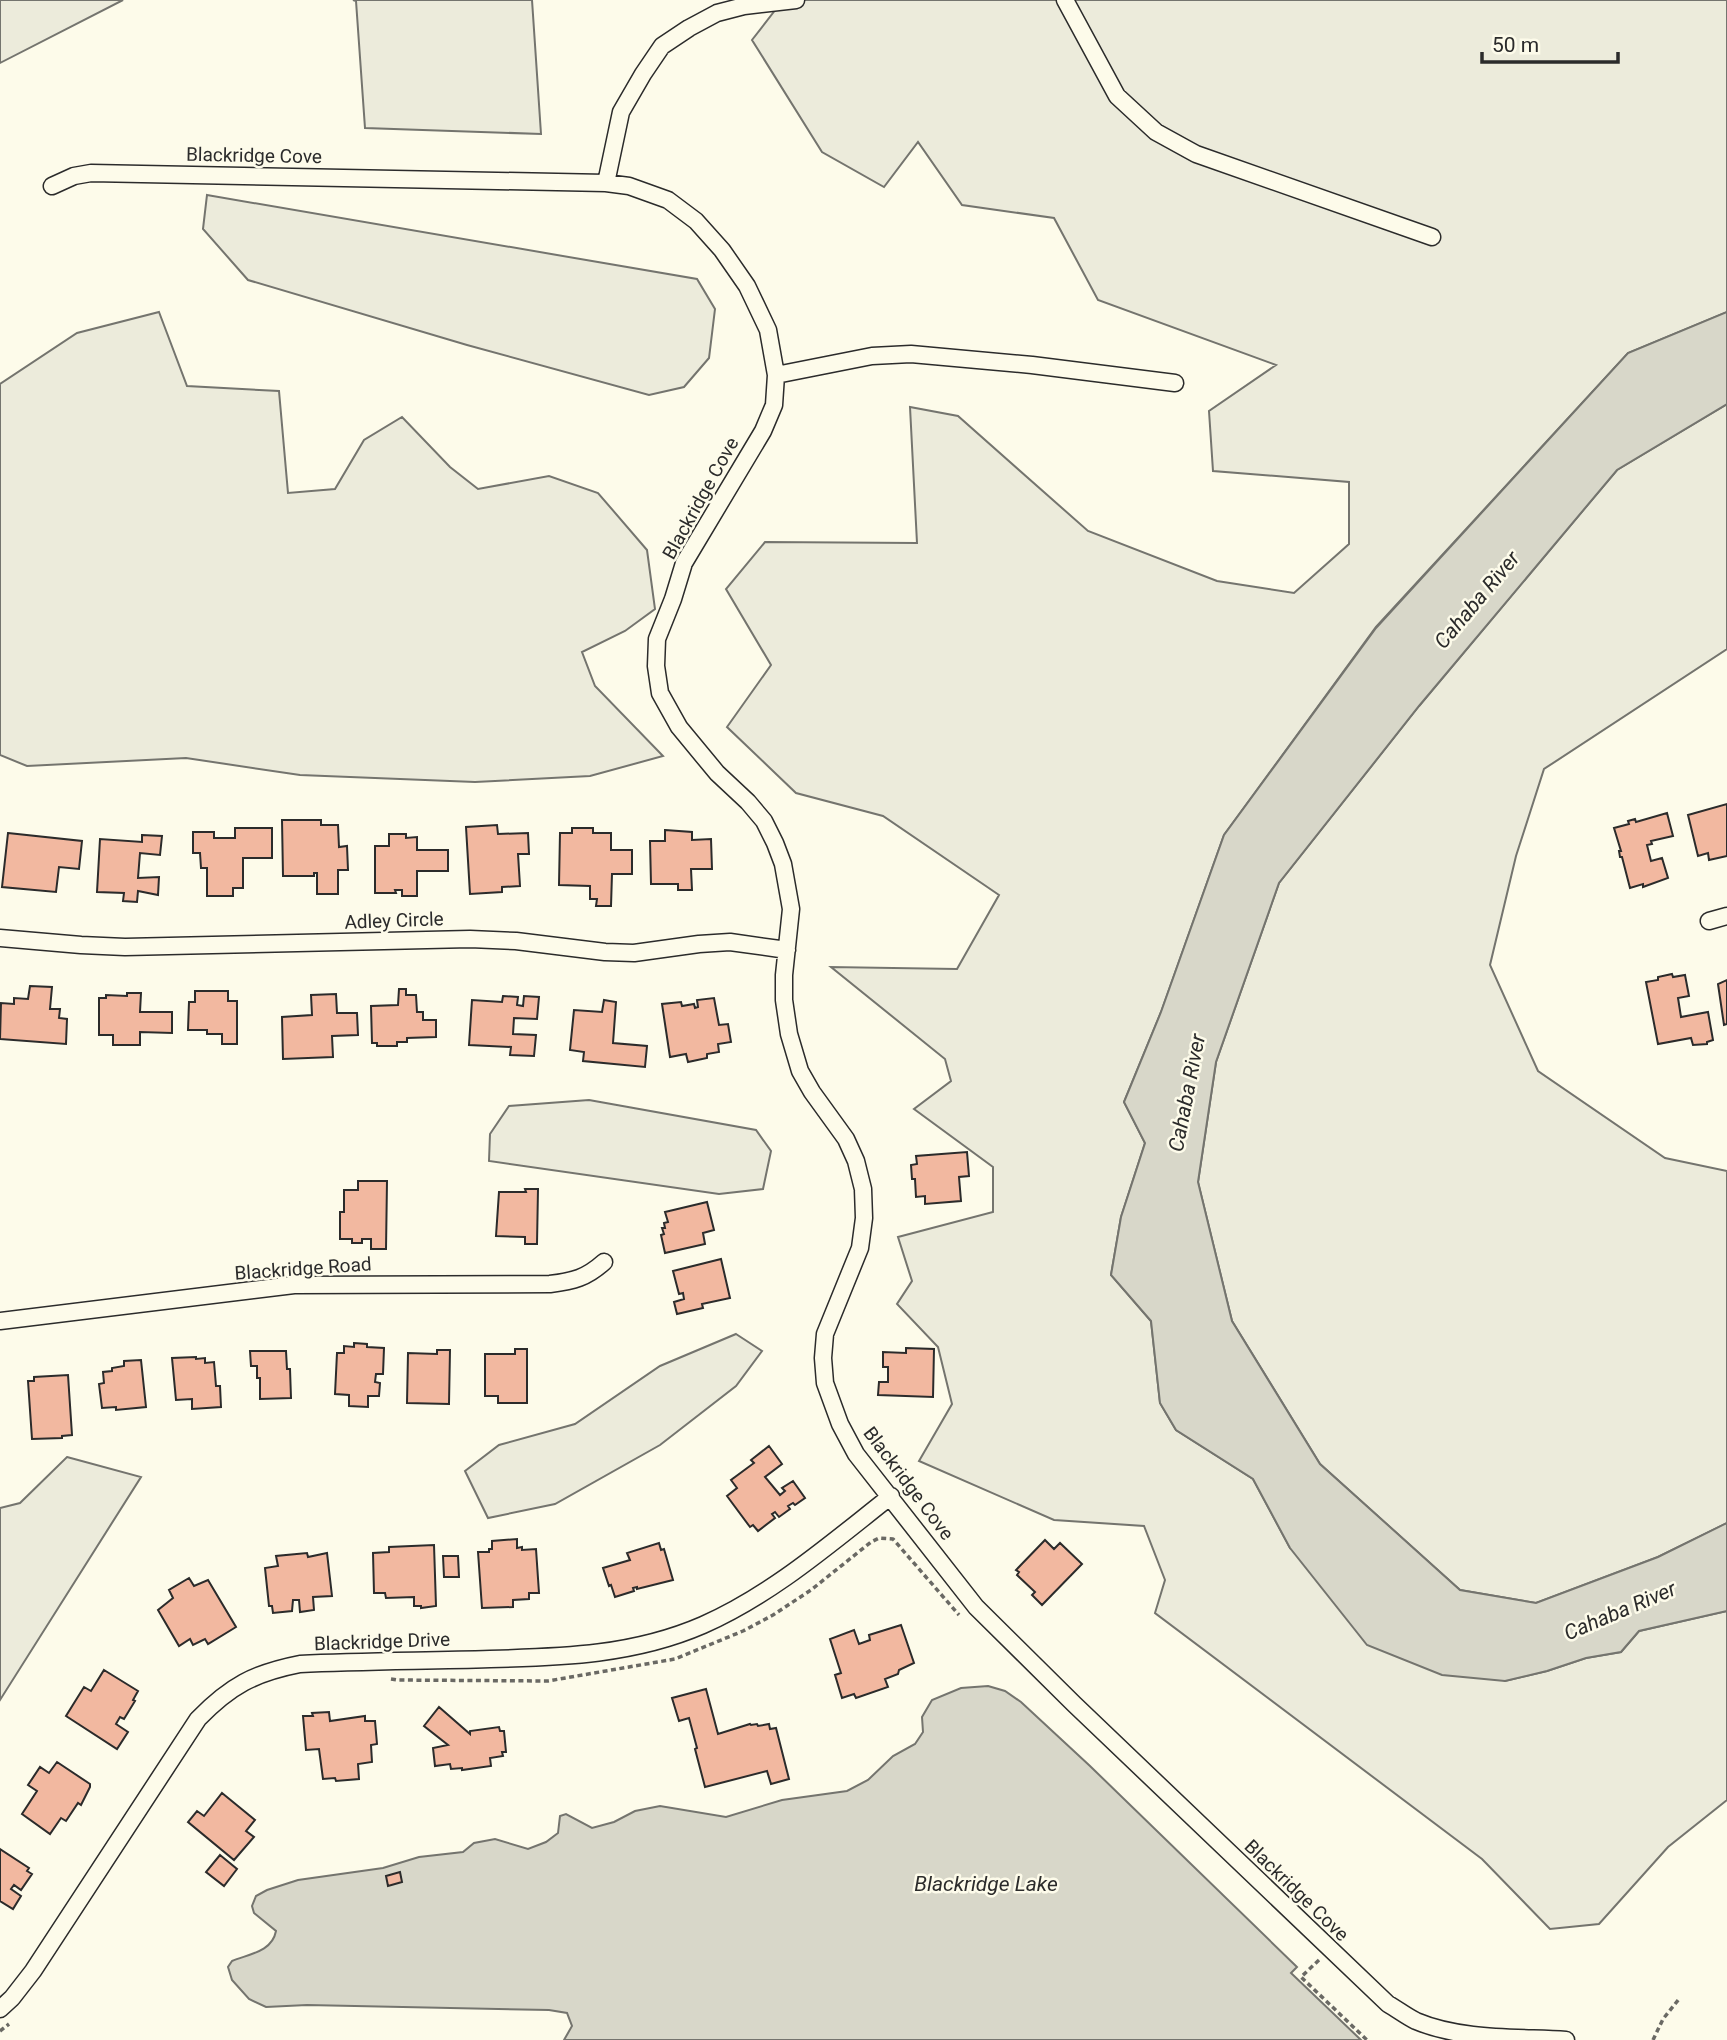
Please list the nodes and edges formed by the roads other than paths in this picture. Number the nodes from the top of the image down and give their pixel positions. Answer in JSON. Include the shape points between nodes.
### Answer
{"nodes":[{"id":1,"x":796,"y":0,"type":"edge"},
{"id":2,"x":1065,"y":0,"type":"edge"},
{"id":3,"x":606,"y":183,"type":"junction"},
{"id":4,"x":52,"y":186,"type":"dead end"},
{"id":5,"x":1432,"y":237,"type":"dead end"},
{"id":6,"x":776,"y":375,"type":"junction"},
{"id":7,"x":1175,"y":383,"type":"dead end"},
{"id":8,"x":1727,"y":916,"type":"edge"},
{"id":9,"x":1709,"y":921,"type":"dead end"},
{"id":10,"x":0,"y":938,"type":"edge"},
{"id":11,"x":787,"y":950,"type":"junction"},
{"id":12,"x":604,"y":1262,"type":"dead end"},
{"id":13,"x":0,"y":1321,"type":"edge"},
{"id":14,"x":891,"y":1496,"type":"junction"},
{"id":15,"x":0,"y":2009,"type":"edge"},
{"id":16,"x":1566,"y":2040,"type":"edge"}],
"edges":[{"from":1,"to":3,"type":"street","via":[[717,13],[662,46],[621,112]]},
{"from":2,"to":5,"type":"street","via":[[1117,96],[1156,132],[1196,154]]},
{"from":3,"to":4,"type":"street","name":"Blackridge Cove","via":[[91,173]]},
{"from":3,"to":6,"type":"street","name":"Blackridge Cove","via":[[668,200],[696,221],[722,250],[747,286],[768,330]]},
{"from":6,"to":7,"type":"street","via":[[872,356],[911,354]]},
{"from":6,"to":11,"type":"street","name":"Blackridge Cove","via":[[774,405],[762,431],[684,563],[657,639],[656,666],[660,693],[679,727],[764,821],[775,842],[791,909]]},
{"from":8,"to":9,"type":"street"},
{"from":10,"to":11,"type":"street","name":"Adley Circle","via":[[125,947],[470,939],[634,953],[730,942]]},
{"from":11,"to":14,"type":"street","name":"Blackridge Cove","via":[[784,1000],[800,1071],[846,1139],[863,1189],[860,1248],[825,1334],[825,1383],[856,1454]]},
{"from":12,"to":13,"type":"street","name":"Blackridge Road","via":[[575,1281],[550,1284],[294,1285]]},
{"from":14,"to":15,"type":"street","name":"Blackridge Drive","via":[[736,1609],[625,1650],[549,1657],[300,1664],[250,1678],[198,1719],[33,1972]]},
{"from":14,"to":16,"type":"street","name":"Blackridge Cove","via":[[976,1607],[1388,2004],[1441,2030]]}]}
